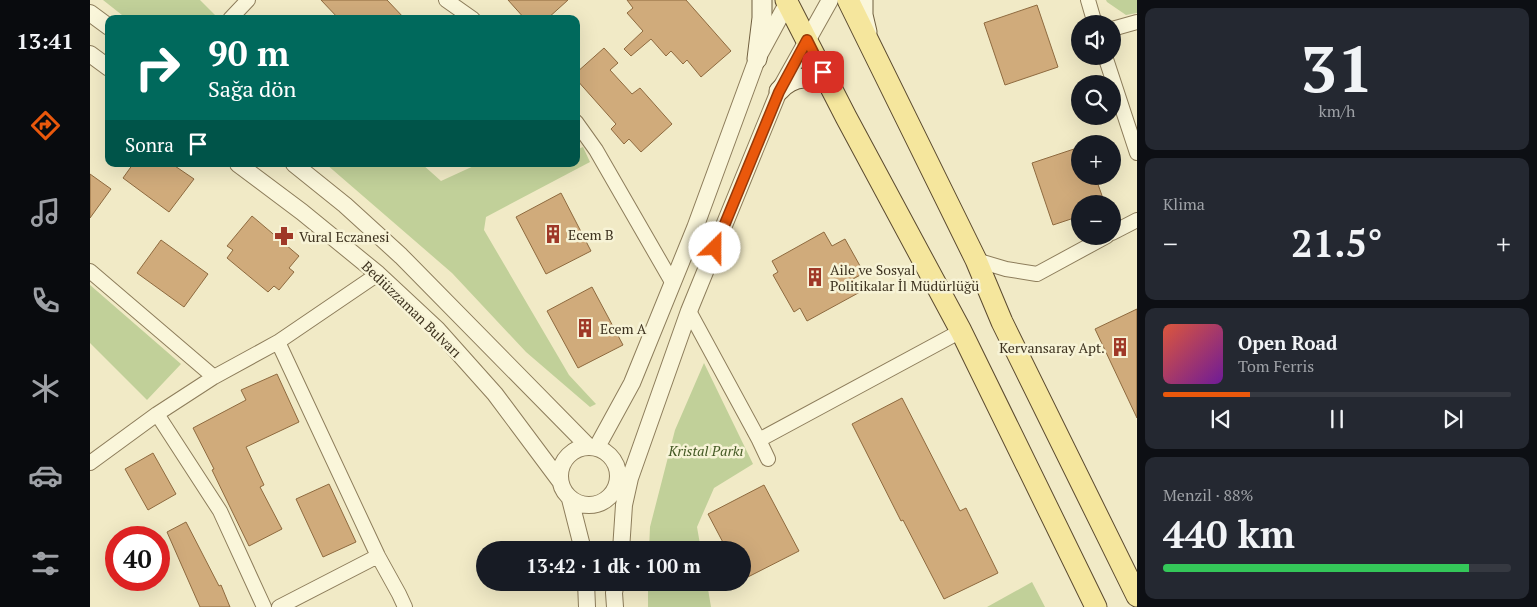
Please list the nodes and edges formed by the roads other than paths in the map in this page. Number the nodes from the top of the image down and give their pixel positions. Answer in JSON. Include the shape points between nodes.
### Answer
{"nodes":[{"id":1,"x":248,"y":0,"type":"edge"},
{"id":2,"x":446,"y":0,"type":"edge"},
{"id":3,"x":762,"y":0,"type":"edge"},
{"id":4,"x":830,"y":0,"type":"edge"},
{"id":5,"x":848,"y":0,"type":"edge"},
{"id":6,"x":863,"y":0,"type":"edge"},
{"id":7,"x":1088,"y":0,"type":"edge"},
{"id":8,"x":788,"y":1,"type":"edge"},
{"id":9,"x":90,"y":13,"type":"edge"},
{"id":10,"x":234,"y":15,"type":"edge"},
{"id":11,"x":467,"y":15,"type":"edge"},
{"id":12,"x":1092,"y":15,"type":"edge"},
{"id":13,"x":1137,"y":22,"type":"edge"},
{"id":14,"x":105,"y":24,"type":"edge"},
{"id":15,"x":1121,"y":26,"type":"edge"},
{"id":16,"x":807,"y":40,"type":"junction"},
{"id":17,"x":90,"y":54,"type":"edge"},
{"id":18,"x":875,"y":55,"type":"junction"},
{"id":19,"x":757,"y":59,"type":"junction"},
{"id":20,"x":105,"y":65,"type":"edge"},
{"id":21,"x":1108,"y":65,"type":"edge"},
{"id":22,"x":831,"y":87,"type":"junction"},
{"id":23,"x":779,"y":92,"type":"junction"},
{"id":24,"x":580,"y":128,"type":"edge"},
{"id":25,"x":1137,"y":153,"type":"edge"},
{"id":26,"x":242,"y":167,"type":"edge"},
{"id":27,"x":298,"y":167,"type":"edge"},
{"id":28,"x":1137,"y":220,"type":"edge"},
{"id":29,"x":1121,"y":228,"type":"edge"},
{"id":30,"x":1090,"y":245,"type":"edge"},
{"id":31,"x":976,"y":260,"type":"junction"},
{"id":32,"x":90,"y":271,"type":"edge"},
{"id":33,"x":378,"y":274,"type":"junction"},
{"id":34,"x":672,"y":282,"type":"junction"},
{"id":35,"x":689,"y":311,"type":"junction"},
{"id":36,"x":961,"y":331,"type":"junction"},
{"id":37,"x":278,"y":342,"type":"junction"},
{"id":38,"x":214,"y":377,"type":"junction"},
{"id":39,"x":157,"y":414,"type":"junction"},
{"id":40,"x":759,"y":440,"type":"junction"},
{"id":41,"x":592,"y":447,"type":"junction"},
{"id":42,"x":768,"y":459,"type":"dead end"},
{"id":43,"x":90,"y":463,"type":"edge"},
{"id":44,"x":618,"y":480,"type":"junction"},
{"id":45,"x":560,"y":481,"type":"junction"},
{"id":46,"x":570,"y":499,"type":"junction"},
{"id":47,"x":624,"y":505,"type":"junction"},
{"id":48,"x":581,"y":541,"type":"edge"},
{"id":49,"x":622,"y":541,"type":"edge"},
{"id":50,"x":378,"y":556,"type":"junction"},
{"id":51,"x":586,"y":591,"type":"edge"},
{"id":52,"x":614,"y":591,"type":"edge"},
{"id":53,"x":1137,"y":596,"type":"edge"},
{"id":54,"x":264,"y":607,"type":"edge"},
{"id":55,"x":279,"y":607,"type":"edge"},
{"id":56,"x":405,"y":607,"type":"edge"},
{"id":57,"x":587,"y":607,"type":"edge"},
{"id":58,"x":615,"y":607,"type":"edge"},
{"id":59,"x":1096,"y":607,"type":"edge"}],
"edges":[{"from":1,"to":10,"type":"street"},
{"from":2,"to":11,"type":"street"},
{"from":3,"to":19,"type":"main road"},
{"from":4,"to":16,"type":"street"},
{"from":5,"to":18,"type":"main road"},
{"from":6,"to":18,"type":"main road"},
{"from":7,"to":12,"type":"street"},
{"from":8,"to":16,"type":"main road"},
{"from":8,"to":19,"type":"street"},
{"from":9,"to":14,"type":"street"},
{"from":13,"to":15,"type":"street"},
{"from":16,"to":22,"type":"main road"},
{"from":16,"to":23,"type":"street"},
{"from":17,"to":20,"type":"street"},
{"from":18,"to":31,"type":"main road"},
{"from":19,"to":34,"type":"street"},
{"from":21,"to":25,"type":"street"},
{"from":22,"to":23,"type":"main road","via":[[806,77],[788,83]]},
{"from":22,"to":36,"type":"main road"},
{"from":23,"to":35,"type":"street"},
{"from":24,"to":34,"type":"street"},
{"from":26,"to":33,"type":"street","name":"Bediüzzaman Bulvarı"},
{"from":27,"to":41,"type":"street","name":"Bediüzzaman Bulvarı","via":[[401,256]]},
{"from":28,"to":29,"type":"street"},
{"from":30,"to":31,"type":"street","via":[[1037,274]]},
{"from":31,"to":53,"type":"main road","via":[[1002,322]]},
{"from":32,"to":38,"type":"street"},
{"from":33,"to":37,"type":"street"},
{"from":33,"to":45,"type":"street","name":"Bediüzzaman Bulvarı","via":[[495,394]]},
{"from":34,"to":41,"type":"street","via":[[632,383]]},
{"from":35,"to":40,"type":"street"},
{"from":35,"to":47,"type":"street","via":[[635,464]]},
{"from":36,"to":40,"type":"street"},
{"from":36,"to":59,"type":"main road"},
{"from":37,"to":38,"type":"street"},
{"from":37,"to":50,"type":"street"},
{"from":38,"to":39,"type":"street"},
{"from":39,"to":43,"type":"street"},
{"from":39,"to":54,"type":"street","via":[[220,511]]},
{"from":40,"to":42,"type":"street"},
{"from":41,"to":44,"type":"street","via":[[611,456],[616,463]]},
{"from":41,"to":45,"type":"street","via":[[574,450],[564,460]]},
{"from":44,"to":46,"type":"street","via":[[611,496],[596,505],[578,504]]},
{"from":44,"to":47,"type":"street"},
{"from":45,"to":46,"type":"street"},
{"from":46,"to":48,"type":"street"},
{"from":47,"to":49,"type":"street"},
{"from":50,"to":55,"type":"street"},
{"from":50,"to":56,"type":"street"},
{"from":51,"to":57,"type":"street"},
{"from":52,"to":58,"type":"street"}]}
